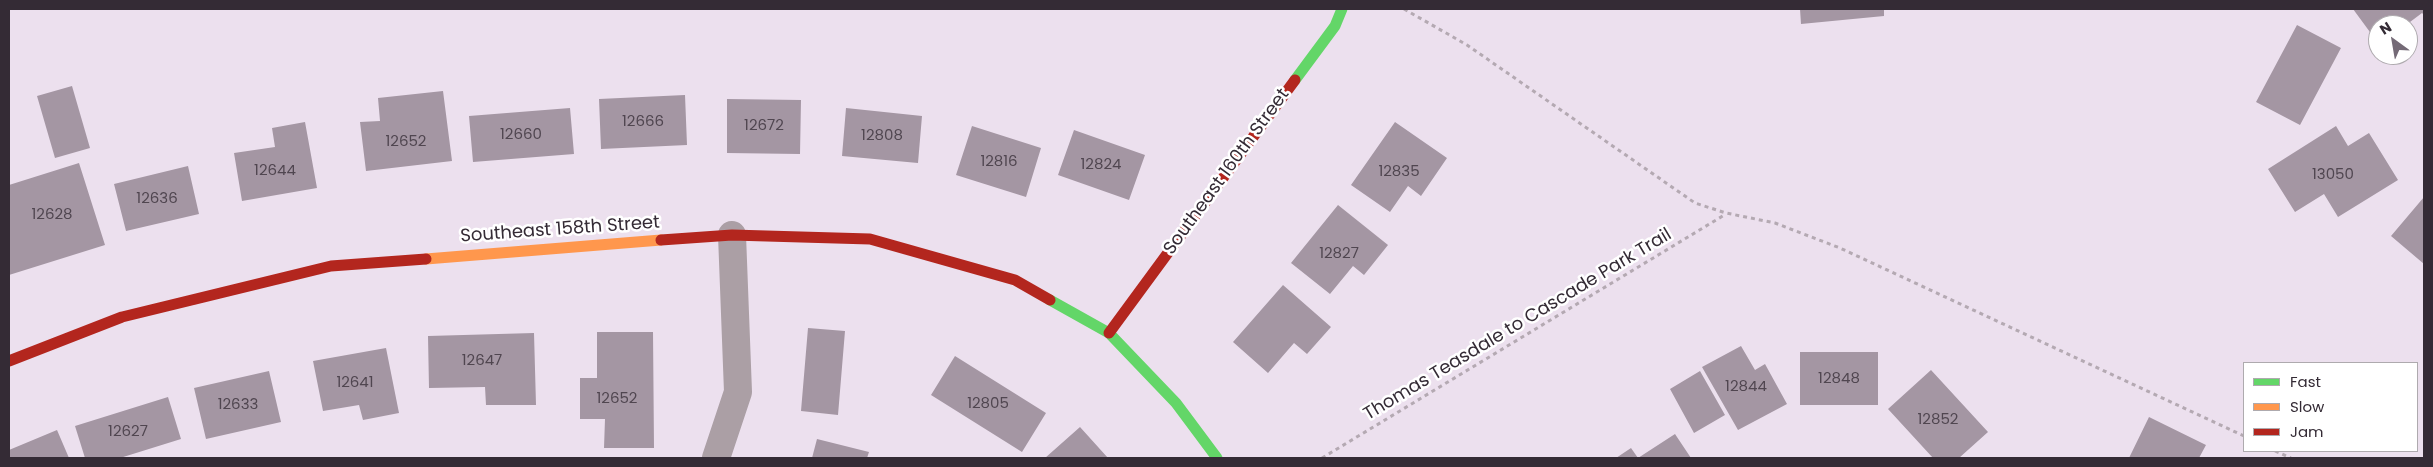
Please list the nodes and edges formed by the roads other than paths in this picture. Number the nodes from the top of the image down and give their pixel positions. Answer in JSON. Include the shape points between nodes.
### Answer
{"nodes":[{"id":1,"x":1342,"y":9,"type":"edge"},
{"id":2,"x":732,"y":235,"type":"junction"},
{"id":3,"x":1109,"y":333,"type":"junction"},
{"id":4,"x":9,"y":360,"type":"edge"},
{"id":5,"x":716,"y":458,"type":"edge"},
{"id":6,"x":1217,"y":458,"type":"edge"}],
"edges":[{"from":1,"to":3,"type":"street","name":"Southeast 160th Street","via":[[1335,26]]},
{"from":2,"to":3,"type":"street","name":"Southeast 158th Street","via":[[870,240],[1015,280]]},
{"from":2,"to":4,"type":"street","name":"Southeast 158th Street","via":[[331,266],[122,316]]},
{"from":2,"to":5,"type":"street","via":[[738,392]]},
{"from":3,"to":6,"type":"street","name":"Southeast 158th Street","via":[[1176,403]]}]}
